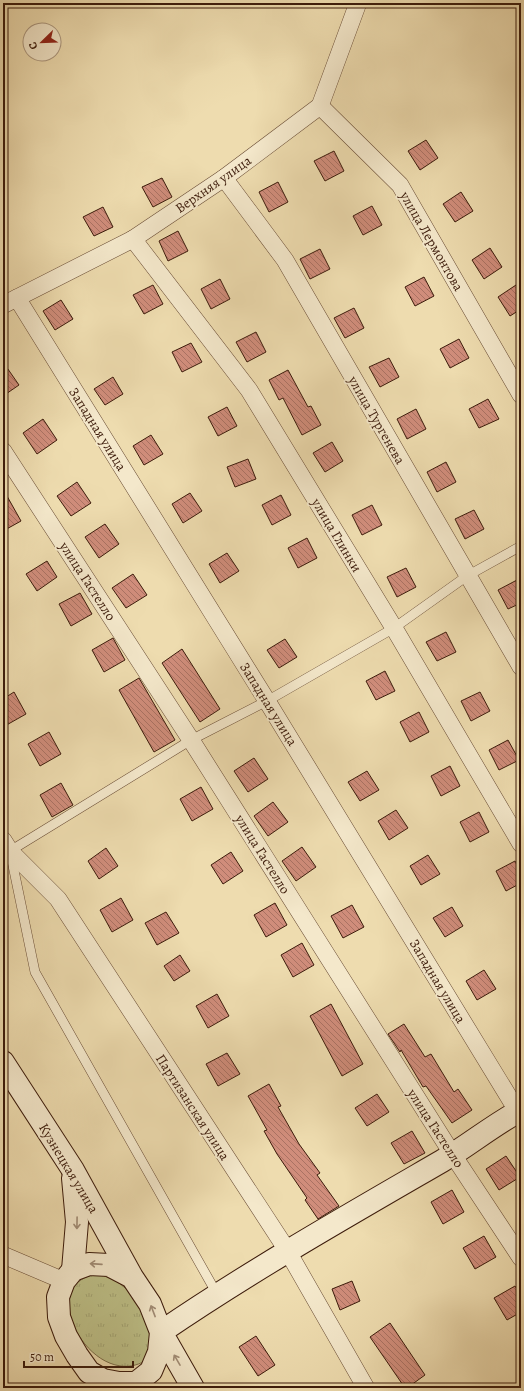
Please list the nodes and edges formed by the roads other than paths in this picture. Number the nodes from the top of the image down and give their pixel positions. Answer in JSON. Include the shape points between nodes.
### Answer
{"nodes":[{"id":1,"x":358,"y":3,"type":"edge"},
{"id":2,"x":320,"y":106,"type":"junction"},
{"id":3,"x":224,"y":178,"type":"junction"},
{"id":4,"x":133,"y":239,"type":"junction"},
{"id":5,"x":10,"y":302,"type":"edge"},
{"id":6,"x":521,"y":395,"type":"edge"},
{"id":7,"x":3,"y":451,"type":"edge"},
{"id":8,"x":521,"y":546,"type":"edge"},
{"id":9,"x":467,"y":576,"type":"junction"},
{"id":10,"x":394,"y":628,"type":"junction"},
{"id":11,"x":521,"y":668,"type":"edge"},
{"id":12,"x":267,"y":700,"type":"junction"},
{"id":13,"x":191,"y":740,"type":"junction"},
{"id":14,"x":521,"y":844,"type":"edge"},
{"id":15,"x":6,"y":846,"type":"edge"},
{"id":16,"x":3,"y":1062,"type":"edge"},
{"id":17,"x":519,"y":1111,"type":"edge"},
{"id":18,"x":453,"y":1155,"type":"junction"},
{"id":19,"x":73,"y":1170,"type":"junction"},
{"id":20,"x":287,"y":1250,"type":"junction"},
{"id":21,"x":3,"y":1255,"type":"edge"},
{"id":22,"x":521,"y":1258,"type":"edge"},
{"id":23,"x":68,"y":1276,"type":"junction"},
{"id":24,"x":132,"y":1277,"type":"junction"},
{"id":25,"x":217,"y":1294,"type":"junction"},
{"id":26,"x":161,"y":1332,"type":"junction"},
{"id":27,"x":89,"y":1380,"type":"edge"},
{"id":28,"x":142,"y":1386,"type":"edge"},
{"id":29,"x":193,"y":1388,"type":"edge"},
{"id":30,"x":366,"y":1388,"type":"edge"}],
"edges":[{"from":1,"to":2,"type":"street"},
{"from":2,"to":3,"type":"street","name":"Верхняя улица"},
{"from":2,"to":6,"type":"street","name":"улица Лермонтова","via":[[400,186]]},
{"from":3,"to":4,"type":"street","name":"Верхняя улица"},
{"from":3,"to":9,"type":"street","name":"улица Тургенева","via":[[285,260]]},
{"from":4,"to":5,"type":"street","name":"Верхняя улица"},
{"from":4,"to":10,"type":"street","name":"улица Глинки","via":[[249,390]]},
{"from":5,"to":12,"type":"street","name":"Западная улица"},
{"from":7,"to":13,"type":"street","name":"улица Гастелло"},
{"from":8,"to":9,"type":"lane"},
{"from":9,"to":10,"type":"lane"},
{"from":9,"to":11,"type":"street","name":"улица Тургенева"},
{"from":10,"to":12,"type":"lane"},
{"from":10,"to":14,"type":"street","name":"улица Глинки"},
{"from":12,"to":13,"type":"lane"},
{"from":12,"to":17,"type":"street","name":"Западная улица"},
{"from":13,"to":15,"type":"lane"},
{"from":13,"to":18,"type":"street","name":"улица Гастелло"},
{"from":15,"to":20,"type":"street","name":"Партизанская улица","via":[[58,899]]},
{"from":15,"to":25,"type":"lane","via":[[35,972]]},
{"from":16,"to":19,"type":"main road","name":"Кузнецкая улица"},
{"from":17,"to":18,"type":"main road"},
{"from":18,"to":20,"type":"main road"},
{"from":18,"to":22,"type":"street","name":"улица Гастелло"},
{"from":19,"to":23,"type":"main road","one_way":true,"via":[[77,1222]]},
{"from":19,"to":24,"type":"main road","name":"Кузнецкая улица"},
{"from":20,"to":25,"type":"main road"},
{"from":20,"to":30,"type":"street","name":"Партизанская улица"},
{"from":21,"to":23,"type":"street"},
{"from":24,"to":23,"type":"main road","one_way":true,"via":[[109,1265],[89,1264]]},
{"from":23,"to":27,"type":"main road","via":[[58,1297],[60,1317],[66,1336]]},
{"from":26,"to":24,"type":"main road","one_way":true,"via":[[150,1304]]},
{"from":25,"to":26,"type":"main road"},
{"from":26,"to":28,"type":"main road","via":[[159,1352]]},
{"from":29,"to":26,"type":"main road","one_way":true},
{"from":27,"to":28,"type":"main road"}]}
